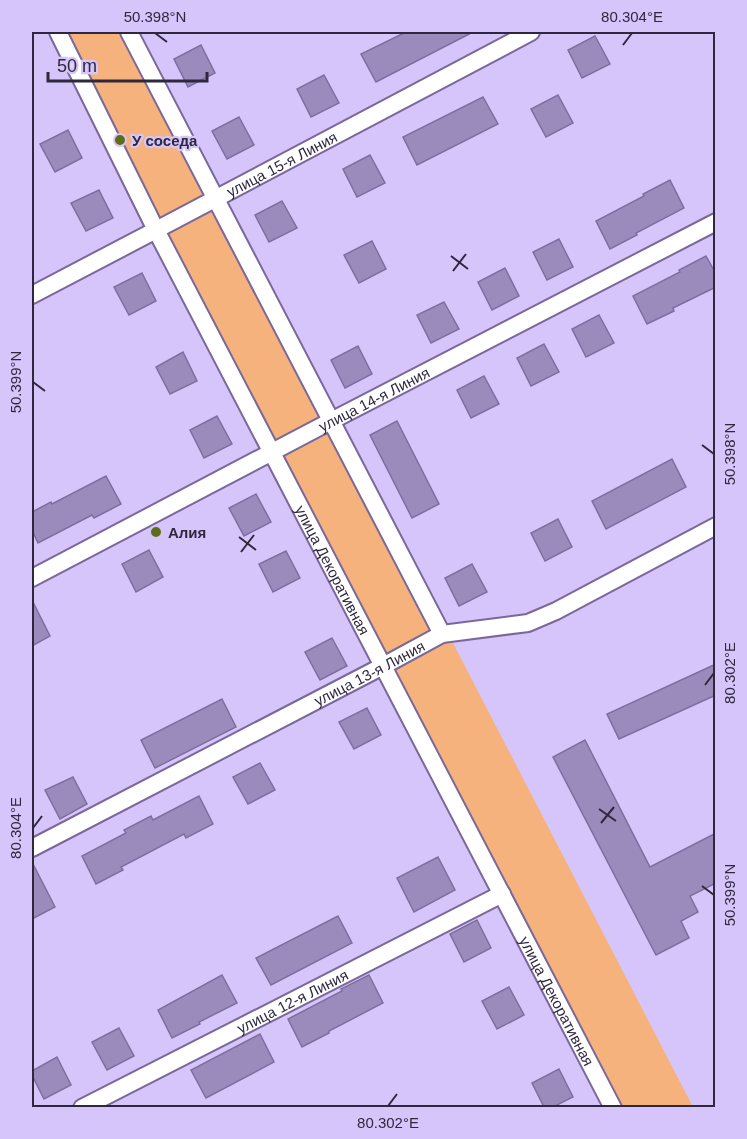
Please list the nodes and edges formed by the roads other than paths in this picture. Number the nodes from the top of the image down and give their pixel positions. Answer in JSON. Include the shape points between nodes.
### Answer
{"nodes":[{"id":1,"x":58,"y":32,"type":"edge"},
{"id":2,"x":129,"y":32,"type":"edge"},
{"id":3,"x":531,"y":32,"type":"edge"},
{"id":4,"x":216,"y":198,"type":"junction"},
{"id":5,"x":716,"y":222,"type":"edge"},
{"id":6,"x":156,"y":230,"type":"junction"},
{"id":7,"x":32,"y":295,"type":"edge"},
{"id":8,"x":331,"y":421,"type":"junction"},
{"id":9,"x":272,"y":453,"type":"junction"},
{"id":10,"x":716,"y":526,"type":"edge"},
{"id":11,"x":32,"y":578,"type":"edge"},
{"id":12,"x":442,"y":634,"type":"junction"},
{"id":13,"x":383,"y":666,"type":"junction"},
{"id":14,"x":32,"y":848,"type":"edge"},
{"id":15,"x":502,"y":894,"type":"junction"},
{"id":16,"x":82,"y":1107,"type":"edge"},
{"id":17,"x":612,"y":1107,"type":"edge"}],
"edges":[{"from":1,"to":6,"type":"street","name":"улица Декоративная"},
{"from":2,"to":4,"type":"street"},
{"from":3,"to":4,"type":"street","name":"улица 15-я Линия"},
{"from":4,"to":6,"type":"street","name":"улица 15-я Линия"},
{"from":4,"to":8,"type":"street"},
{"from":5,"to":8,"type":"street","name":"улица 14-я Линия"},
{"from":6,"to":7,"type":"street","name":"улица 15-я Линия"},
{"from":6,"to":9,"type":"street","name":"улица Декоративная"},
{"from":8,"to":9,"type":"street","name":"улица 14-я Линия"},
{"from":8,"to":12,"type":"street"},
{"from":9,"to":11,"type":"street","name":"улица 14-я Линия"},
{"from":9,"to":13,"type":"street","name":"улица Декоративная"},
{"from":10,"to":12,"type":"street","name":"улица 13-я Линия","via":[[528,623]]},
{"from":12,"to":13,"type":"street","name":"улица 13-я Линия"},
{"from":13,"to":14,"type":"street","name":"улица 13-я Линия"},
{"from":13,"to":15,"type":"street","name":"улица Декоративная"},
{"from":15,"to":16,"type":"street","name":"улица 12-я Линия"},
{"from":15,"to":17,"type":"street","name":"улица Декоративная"}]}
